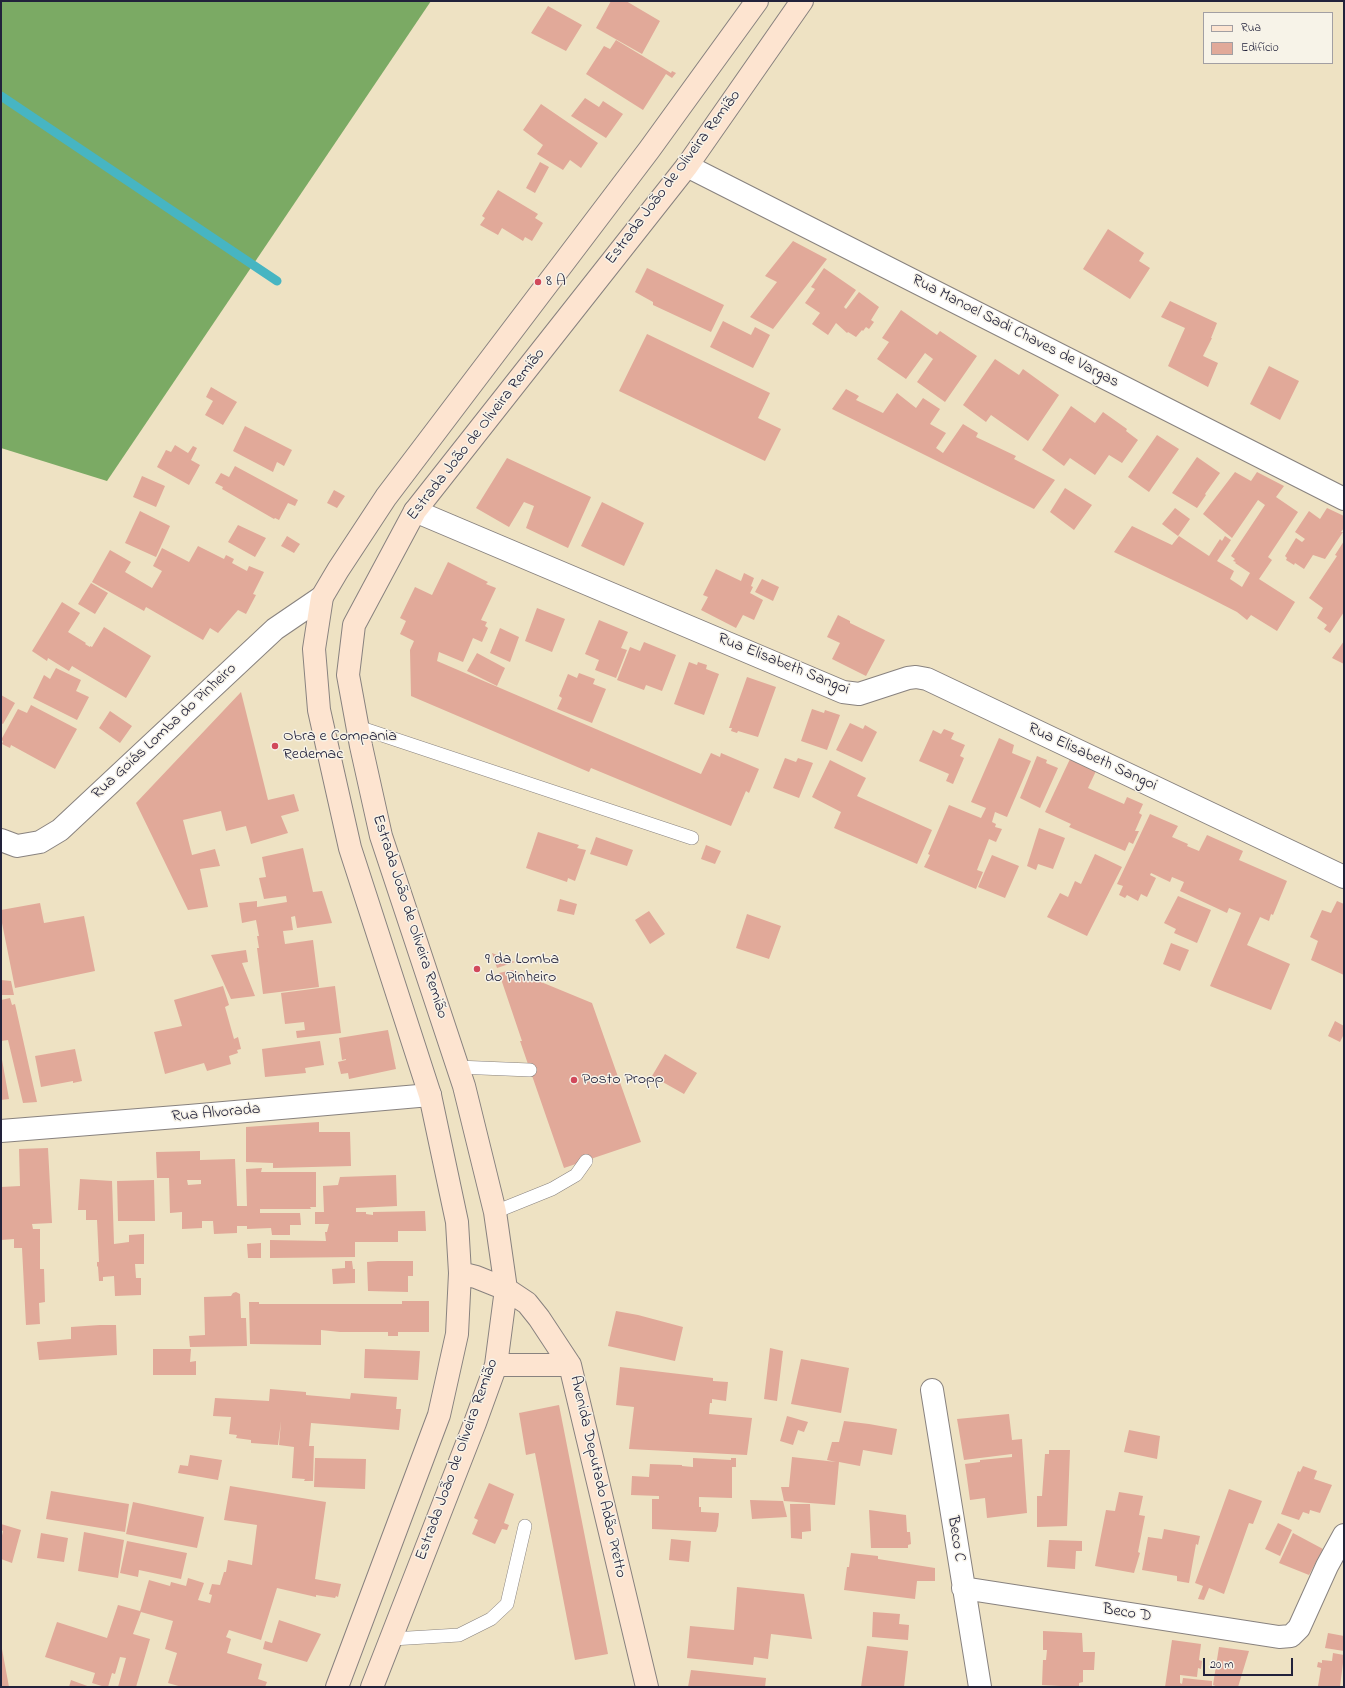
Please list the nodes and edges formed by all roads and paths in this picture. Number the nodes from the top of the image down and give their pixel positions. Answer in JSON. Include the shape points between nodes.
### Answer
{"nodes":[{"id":1,"x":757,"y":1,"type":"edge"},
{"id":2,"x":802,"y":1,"type":"edge"},
{"id":3,"x":687,"y":166,"type":"junction"},
{"id":4,"x":1344,"y":499,"type":"edge"},
{"id":5,"x":415,"y":511,"type":"junction"},
{"id":6,"x":322,"y":597,"type":"junction"},
{"id":7,"x":358,"y":727,"type":"junction"},
{"id":8,"x":692,"y":838,"type":"dead end"},
{"id":9,"x":1,"y":840,"type":"edge"},
{"id":10,"x":1344,"y":877,"type":"edge"},
{"id":11,"x":457,"y":1067,"type":"junction"},
{"id":12,"x":530,"y":1070,"type":"dead end"},
{"id":13,"x":430,"y":1095,"type":"junction"},
{"id":14,"x":1,"y":1131,"type":"edge"},
{"id":15,"x":586,"y":1161,"type":"dead end"},
{"id":16,"x":494,"y":1212,"type":"junction"},
{"id":17,"x":460,"y":1273,"type":"junction"},
{"id":18,"x":506,"y":1290,"type":"junction"},
{"id":19,"x":496,"y":1365,"type":"junction"},
{"id":20,"x":570,"y":1365,"type":"junction"},
{"id":21,"x":932,"y":1390,"type":"dead end"},
{"id":22,"x":526,"y":1526,"type":"dead end"},
{"id":23,"x":1344,"y":1535,"type":"edge"},
{"id":24,"x":963,"y":1588,"type":"junction"},
{"id":25,"x":392,"y":1639,"type":"junction"},
{"id":26,"x":337,"y":1687,"type":"edge"},
{"id":27,"x":372,"y":1687,"type":"edge"},
{"id":28,"x":647,"y":1687,"type":"edge"},
{"id":29,"x":980,"y":1687,"type":"edge"}],
"edges":[{"from":1,"to":6,"type":"main road","name":"Estrada João de Oliveira Remião","via":[[644,156],[386,497]]},
{"from":2,"to":3,"type":"main road","name":"Estrada João de Oliveira Remião"},
{"from":3,"to":4,"type":"street","name":"Rua Manoel Sadi Chaves de Vargas"},
{"from":3,"to":5,"type":"main road","name":"Estrada João de Oliveira Remião"},
{"from":5,"to":7,"type":"main road","name":"Estrada João de Oliveira Remião","via":[[354,625],[348,675]]},
{"from":5,"to":10,"type":"street","name":"Rua Elisabeth Sangoi","via":[[843,692],[859,694],[908,678],[927,679]]},
{"from":6,"to":9,"type":"street","name":"Rua Goiás Lomba do Pinheiro","via":[[275,629],[60,830],[40,842],[18,846]]},
{"from":6,"to":13,"type":"main road","name":"Estrada João de Oliveira Remião","via":[[314,649],[318,710],[350,848]]},
{"from":7,"to":8,"type":"lane"},
{"from":7,"to":11,"type":"main road","name":"Estrada João de Oliveira Remião","via":[[381,836]]},
{"from":11,"to":12,"type":"lane"},
{"from":11,"to":16,"type":"main road","name":"Estrada João de Oliveira Remião","via":[[464,1086]]},
{"from":13,"to":14,"type":"street","name":"Rua Alvorada"},
{"from":13,"to":17,"type":"main road","name":"Estrada João de Oliveira Remião","via":[[457,1222]]},
{"from":15,"to":16,"type":"lane","via":[[576,1175],[552,1189]]},
{"from":16,"to":18,"type":"main road","name":"Estrada João de Oliveira Remião"},
{"from":17,"to":18,"type":"main road","name":"Avenida Deputado Adão Pretto"},
{"from":17,"to":26,"type":"main road","name":"Estrada João de Oliveira Remião","via":[[457,1334],[439,1415]]},
{"from":18,"to":19,"type":"main road","name":"Estrada João de Oliveira Remião"},
{"from":18,"to":20,"type":"main road","name":"Avenida Deputado Adão Pretto","via":[[527,1303]]},
{"from":19,"to":20,"type":"main road"},
{"from":19,"to":25,"type":"main road","name":"Estrada João de Oliveira Remião"},
{"from":20,"to":28,"type":"main road","name":"Avenida Deputado Adão Pretto"},
{"from":21,"to":24,"type":"street","name":"Beco C"},
{"from":22,"to":25,"type":"lane","via":[[507,1604],[491,1620],[460,1635]]},
{"from":23,"to":24,"type":"street","name":"Beco D","via":[[1299,1628],[1291,1636],[1279,1637]]},
{"from":24,"to":29,"type":"street","name":"Beco C"},
{"from":25,"to":27,"type":"main road","name":"Estrada João de Oliveira Remião"}]}
